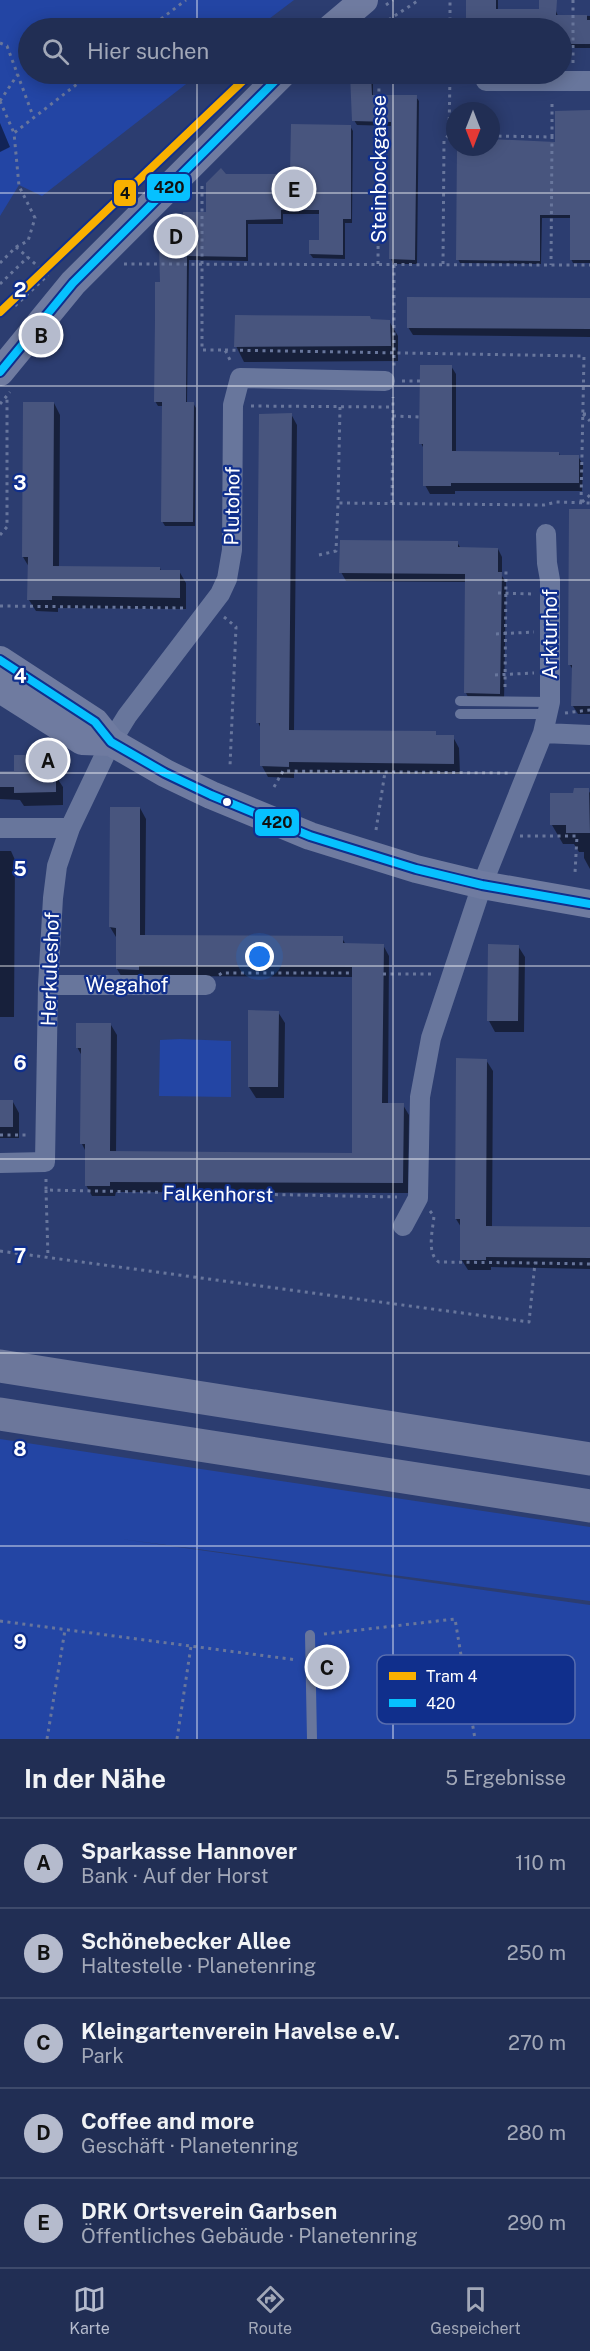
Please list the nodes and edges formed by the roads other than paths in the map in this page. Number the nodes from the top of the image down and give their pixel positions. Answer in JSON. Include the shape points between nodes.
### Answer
{"nodes":[{"id":1,"x":364,"y":0,"type":"edge"},
{"id":2,"x":343,"y":18,"type":"edge"},
{"id":3,"x":271,"y":84,"type":"edge"},
{"id":4,"x":53,"y":292,"type":"junction"},
{"id":5,"x":0,"y":352,"type":"edge"},
{"id":6,"x":392,"y":381,"type":"road end"},
{"id":7,"x":4,"y":384,"type":"edge"},
{"id":8,"x":546,"y":534,"type":"dead end"},
{"id":9,"x":0,"y":660,"type":"edge"},
{"id":10,"x":0,"y":689,"type":"edge"},
{"id":11,"x":460,"y":701,"type":"dead end"},
{"id":12,"x":460,"y":714,"type":"dead end"},
{"id":13,"x":547,"y":716,"type":"junction"},
{"id":14,"x":590,"y":735,"type":"edge"},
{"id":15,"x":111,"y":742,"type":"junction"},
{"id":16,"x":0,"y":828,"type":"edge"},
{"id":17,"x":70,"y":828,"type":"junction"},
{"id":18,"x":482,"y":885,"type":"junction"},
{"id":19,"x":590,"y":904,"type":"edge"},
{"id":20,"x":48,"y":985,"type":"junction"},
{"id":21,"x":206,"y":985,"type":"road end"},
{"id":22,"x":0,"y":1163,"type":"edge"},
{"id":23,"x":404,"y":1226,"type":"dead end"},
{"id":24,"x":0,"y":1366,"type":"edge"},
{"id":25,"x":0,"y":1414,"type":"edge"},
{"id":26,"x":590,"y":1459,"type":"edge"},
{"id":27,"x":590,"y":1506,"type":"edge"},
{"id":28,"x":310,"y":1635,"type":"road end"},
{"id":29,"x":312,"y":1739,"type":"edge"}],
"edges":[{"from":1,"to":2,"type":"street"},
{"from":3,"to":4,"type":"street"},
{"from":4,"to":5,"type":"street"},
{"from":4,"to":7,"type":"street"},
{"from":6,"to":15,"type":"street","name":"Plutohof","via":[[240,378],[233,405],[230,568],[220,594]]},
{"from":8,"to":13,"type":"street","name":"Arkturhof","via":[[551,594]]},
{"from":9,"to":15,"type":"street","via":[[95,722]]},
{"from":10,"to":15,"type":"street","via":[[82,741]]},
{"from":11,"to":13,"type":"lane","via":[[505,701]]},
{"from":12,"to":13,"type":"lane"},
{"from":13,"to":14,"type":"street"},
{"from":13,"to":18,"type":"street","name":"Arkturhof"},
{"from":15,"to":17,"type":"street","name":"Herkuleshof"},
{"from":15,"to":18,"type":"street","via":[[211,795],[310,836]]},
{"from":16,"to":17,"type":"street"},
{"from":17,"to":20,"type":"street","name":"Herkuleshof","via":[[57,866],[52,898]]},
{"from":18,"to":19,"type":"street"},
{"from":18,"to":23,"type":"street","via":[[431,1038],[422,1086],[418,1198]]},
{"from":20,"to":21,"type":"street","name":"Wegahof"},
{"from":20,"to":22,"type":"street","name":"Herkuleshof","via":[[45,1162]]},
{"from":24,"to":26,"type":"highway"},
{"from":25,"to":27,"type":"highway"},
{"from":28,"to":29,"type":"lane"}]}
